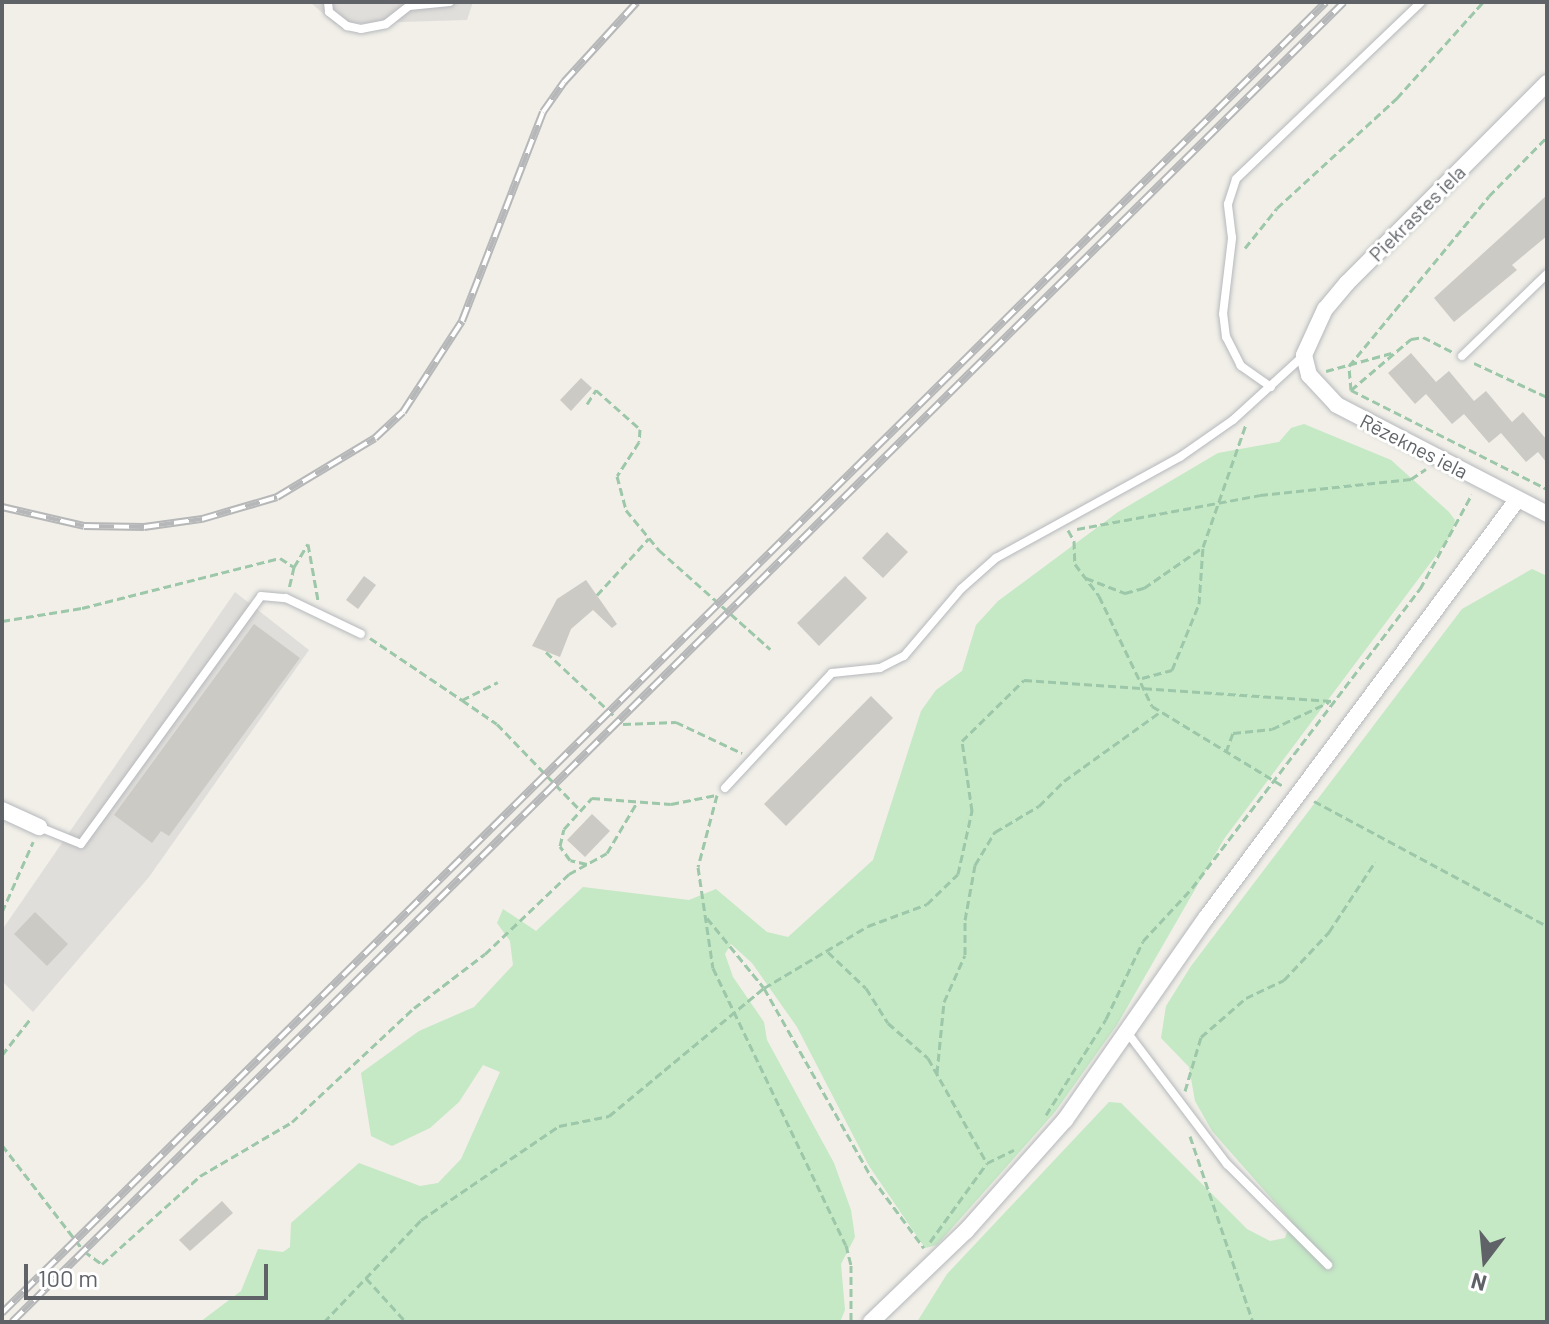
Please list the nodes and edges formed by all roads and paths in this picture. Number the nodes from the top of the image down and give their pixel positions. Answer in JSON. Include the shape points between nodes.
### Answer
{"nodes":[{"id":1,"x":328,"y":2,"type":"edge"},
{"id":2,"x":450,"y":2,"type":"edge"},
{"id":3,"x":1421,"y":2,"type":"edge"},
{"id":4,"x":1483,"y":2,"type":"edge"},
{"id":5,"x":409,"y":3,"type":"edge"},
{"id":6,"x":1547,"y":83,"type":"edge"},
{"id":7,"x":1547,"y":137,"type":"edge"},
{"id":8,"x":1232,"y":264,"type":"junction"},
{"id":9,"x":1547,"y":274,"type":"edge"},
{"id":10,"x":1395,"y":352,"type":"junction"},
{"id":11,"x":1304,"y":355,"type":"junction"},
{"id":12,"x":1462,"y":356,"type":"junction"},
{"id":13,"x":1351,"y":364,"type":"junction"},
{"id":14,"x":1309,"y":375,"type":"junction"},
{"id":15,"x":1271,"y":387,"type":"junction"},
{"id":16,"x":1351,"y":390,"type":"junction"},
{"id":17,"x":1547,"y":397,"type":"edge"},
{"id":18,"x":1253,"y":403,"type":"junction"},
{"id":19,"x":587,"y":404,"type":"dead end"},
{"id":20,"x":1441,"y":459,"type":"junction"},
{"id":21,"x":1480,"y":480,"type":"junction"},
{"id":22,"x":1547,"y":489,"type":"edge"},
{"id":23,"x":1517,"y":500,"type":"junction"},
{"id":24,"x":1219,"y":503,"type":"junction"},
{"id":25,"x":1547,"y":514,"type":"edge"},
{"id":26,"x":1063,"y":521,"type":"junction"},
{"id":27,"x":1068,"y":530,"type":"junction"},
{"id":28,"x":649,"y":538,"type":"junction"},
{"id":29,"x":1203,"y":547,"type":"junction"},
{"id":30,"x":294,"y":567,"type":"junction"},
{"id":31,"x":1086,"y":578,"type":"junction"},
{"id":32,"x":597,"y":595,"type":"dead end"},
{"id":33,"x":286,"y":598,"type":"junction"},
{"id":34,"x":324,"y":617,"type":"junction"},
{"id":35,"x":2,"y":621,"type":"edge"},
{"id":36,"x":361,"y":634,"type":"joint"},
{"id":37,"x":770,"y":649,"type":"dead end"},
{"id":38,"x":546,"y":652,"type":"dead end"},
{"id":39,"x":1141,"y":678,"type":"junction"},
{"id":40,"x":498,"y":682,"type":"dead end"},
{"id":41,"x":1148,"y":691,"type":"junction"},
{"id":42,"x":462,"y":700,"type":"junction"},
{"id":43,"x":1332,"y":701,"type":"junction"},
{"id":44,"x":1160,"y":712,"type":"junction"},
{"id":45,"x":1226,"y":754,"type":"junction"},
{"id":46,"x":752,"y":758,"type":"junction"},
{"id":47,"x":1272,"y":778,"type":"junction"},
{"id":48,"x":725,"y":788,"type":"joint"},
{"id":49,"x":717,"y":795,"type":"junction"},
{"id":50,"x":1301,"y":796,"type":"junction"},
{"id":51,"x":636,"y":804,"type":"junction"},
{"id":52,"x":578,"y":808,"type":"junction"},
{"id":53,"x":2,"y":810,"type":"edge"},
{"id":54,"x":39,"y":827,"type":"junction"},
{"id":55,"x":1375,"y":862,"type":"dead end"},
{"id":56,"x":587,"y":864,"type":"junction"},
{"id":57,"x":2,"y":912,"type":"edge"},
{"id":58,"x":707,"y":918,"type":"junction"},
{"id":59,"x":1547,"y":926,"type":"edge"},
{"id":60,"x":827,"y":951,"type":"junction"},
{"id":61,"x":764,"y":988,"type":"junction"},
{"id":62,"x":731,"y":1013,"type":"junction"},
{"id":63,"x":31,"y":1018,"type":"dead end"},
{"id":64,"x":1127,"y":1032,"type":"junction"},
{"id":65,"x":2,"y":1055,"type":"edge"},
{"id":66,"x":937,"y":1073,"type":"junction"},
{"id":67,"x":1181,"y":1107,"type":"junction"},
{"id":68,"x":1038,"y":1124,"type":"dead end"},
{"id":69,"x":1189,"y":1134,"type":"dead end"},
{"id":70,"x":1022,"y":1142,"type":"dead end"},
{"id":71,"x":2,"y":1145,"type":"edge"},
{"id":72,"x":987,"y":1163,"type":"junction"},
{"id":73,"x":1328,"y":1265,"type":"dead end"},
{"id":74,"x":367,"y":1277,"type":"junction"},
{"id":75,"x":889,"y":1314,"type":"edge"},
{"id":76,"x":324,"y":1322,"type":"edge"},
{"id":77,"x":406,"y":1322,"type":"edge"},
{"id":78,"x":851,"y":1322,"type":"edge"},
{"id":79,"x":871,"y":1322,"type":"edge"},
{"id":80,"x":1253,"y":1322,"type":"edge"}],
"edges":[{"from":1,"to":5,"type":"lane","via":[[338,19],[361,29],[386,24]]},
{"from":2,"to":5,"type":"lane"},
{"from":3,"to":8,"type":"lane","via":[[1236,179],[1228,204]]},
{"from":4,"to":8,"type":"path","via":[[1374,122],[1277,208]]},
{"from":6,"to":11,"type":"street","name":"Piekrastes iela","via":[[1347,283],[1319,319]]},
{"from":7,"to":13,"type":"path","via":[[1489,196]]},
{"from":8,"to":15,"type":"lane","via":[[1223,314],[1226,337],[1241,366]]},
{"from":9,"to":12,"type":"lane"},
{"from":10,"to":12,"type":"path","via":[[1423,337]]},
{"from":10,"to":13,"type":"path"},
{"from":10,"to":16,"type":"path"},
{"from":11,"to":14,"type":"street","name":"Rēzeknes iela"},
{"from":11,"to":15,"type":"lane"},
{"from":12,"to":17,"type":"path"},
{"from":13,"to":14,"type":"path"},
{"from":13,"to":16,"type":"path"},
{"from":14,"to":20,"type":"street","name":"Rēzeknes iela","via":[[1337,405]]},
{"from":15,"to":18,"type":"lane"},
{"from":16,"to":22,"type":"path"},
{"from":18,"to":24,"type":"path"},
{"from":18,"to":26,"type":"lane","via":[[1180,457]]},
{"from":19,"to":28,"type":"path","via":[[596,390],[640,429],[639,442],[617,479],[625,492],[626,510]]},
{"from":20,"to":21,"type":"street","name":"Rēzeknes iela"},
{"from":20,"to":24,"type":"path","via":[[1411,479]]},
{"from":21,"to":23,"type":"street","name":"Rēzeknes iela"},
{"from":21,"to":43,"type":"path","via":[[1420,589]]},
{"from":23,"to":25,"type":"street","name":"Rēzeknes iela"},
{"from":23,"to":50,"type":"street"},
{"from":24,"to":27,"type":"path"},
{"from":24,"to":29,"type":"path"},
{"from":26,"to":27,"type":"path"},
{"from":26,"to":46,"type":"lane","via":[[996,558],[961,589],[904,656],[880,668],[832,673]]},
{"from":27,"to":31,"type":"path","via":[[1075,564]]},
{"from":28,"to":32,"type":"path"},
{"from":28,"to":37,"type":"path"},
{"from":29,"to":31,"type":"path","via":[[1144,588],[1125,593]]},
{"from":29,"to":39,"type":"path","via":[[1199,604],[1172,670]]},
{"from":30,"to":33,"type":"path"},
{"from":30,"to":34,"type":"path","via":[[308,544]]},
{"from":30,"to":35,"type":"path","via":[[280,558],[82,608]]},
{"from":31,"to":39,"type":"path"},
{"from":33,"to":34,"type":"lane"},
{"from":33,"to":54,"type":"lane","via":[[261,596],[252,605],[81,844]]},
{"from":34,"to":36,"type":"lane"},
{"from":36,"to":42,"type":"path"},
{"from":38,"to":46,"type":"path","via":[[623,724],[676,722]]},
{"from":39,"to":41,"type":"path"},
{"from":40,"to":42,"type":"path"},
{"from":41,"to":43,"type":"path"},
{"from":41,"to":44,"type":"path"},
{"from":41,"to":60,"type":"path","via":[[1024,680],[962,741],[972,811],[958,874],[927,904],[868,926]]},
{"from":42,"to":52,"type":"path","via":[[497,724]]},
{"from":43,"to":45,"type":"path","via":[[1272,729],[1233,733]]},
{"from":43,"to":47,"type":"path"},
{"from":44,"to":45,"type":"path"},
{"from":44,"to":66,"type":"path","via":[[1064,781],[1039,806],[995,832],[975,865],[965,955],[944,1002]]},
{"from":45,"to":47,"type":"path","via":[[1248,760]]},
{"from":46,"to":48,"type":"lane"},
{"from":47,"to":50,"type":"path"},
{"from":47,"to":68,"type":"path","via":[[1192,888],[1143,941],[1106,1019]]},
{"from":48,"to":49,"type":"path"},
{"from":49,"to":51,"type":"path"},
{"from":49,"to":58,"type":"path","via":[[698,867]]},
{"from":50,"to":59,"type":"path"},
{"from":50,"to":64,"type":"street"},
{"from":51,"to":52,"type":"path","via":[[592,798]]},
{"from":51,"to":56,"type":"path","via":[[607,853]]},
{"from":52,"to":56,"type":"path","via":[[560,846],[570,860]]},
{"from":53,"to":54,"type":"street"},
{"from":54,"to":57,"type":"path"},
{"from":55,"to":67,"type":"path","via":[[1329,932],[1284,980],[1246,998],[1201,1037]]},
{"from":56,"to":71,"type":"path","via":[[414,1008],[292,1122],[200,1176],[102,1264],[84,1251]]},
{"from":58,"to":61,"type":"path"},
{"from":58,"to":62,"type":"path","via":[[713,968]]},
{"from":60,"to":61,"type":"path"},
{"from":60,"to":66,"type":"path","via":[[866,988],[888,1023],[928,1058]]},
{"from":61,"to":62,"type":"path"},
{"from":61,"to":72,"type":"path","via":[[872,1178],[926,1249]]},
{"from":62,"to":74,"type":"path","via":[[609,1116],[559,1126],[421,1220]]},
{"from":62,"to":78,"type":"path","via":[[846,1245]]},
{"from":63,"to":65,"type":"path"},
{"from":64,"to":67,"type":"lane"},
{"from":64,"to":75,"type":"street","via":[[1017,1177]]},
{"from":66,"to":72,"type":"path"},
{"from":67,"to":73,"type":"lane","via":[[1279,1221]]},
{"from":69,"to":80,"type":"path"},
{"from":70,"to":72,"type":"path"},
{"from":74,"to":76,"type":"path"},
{"from":74,"to":77,"type":"path"},
{"from":75,"to":79,"type":"street"}]}
